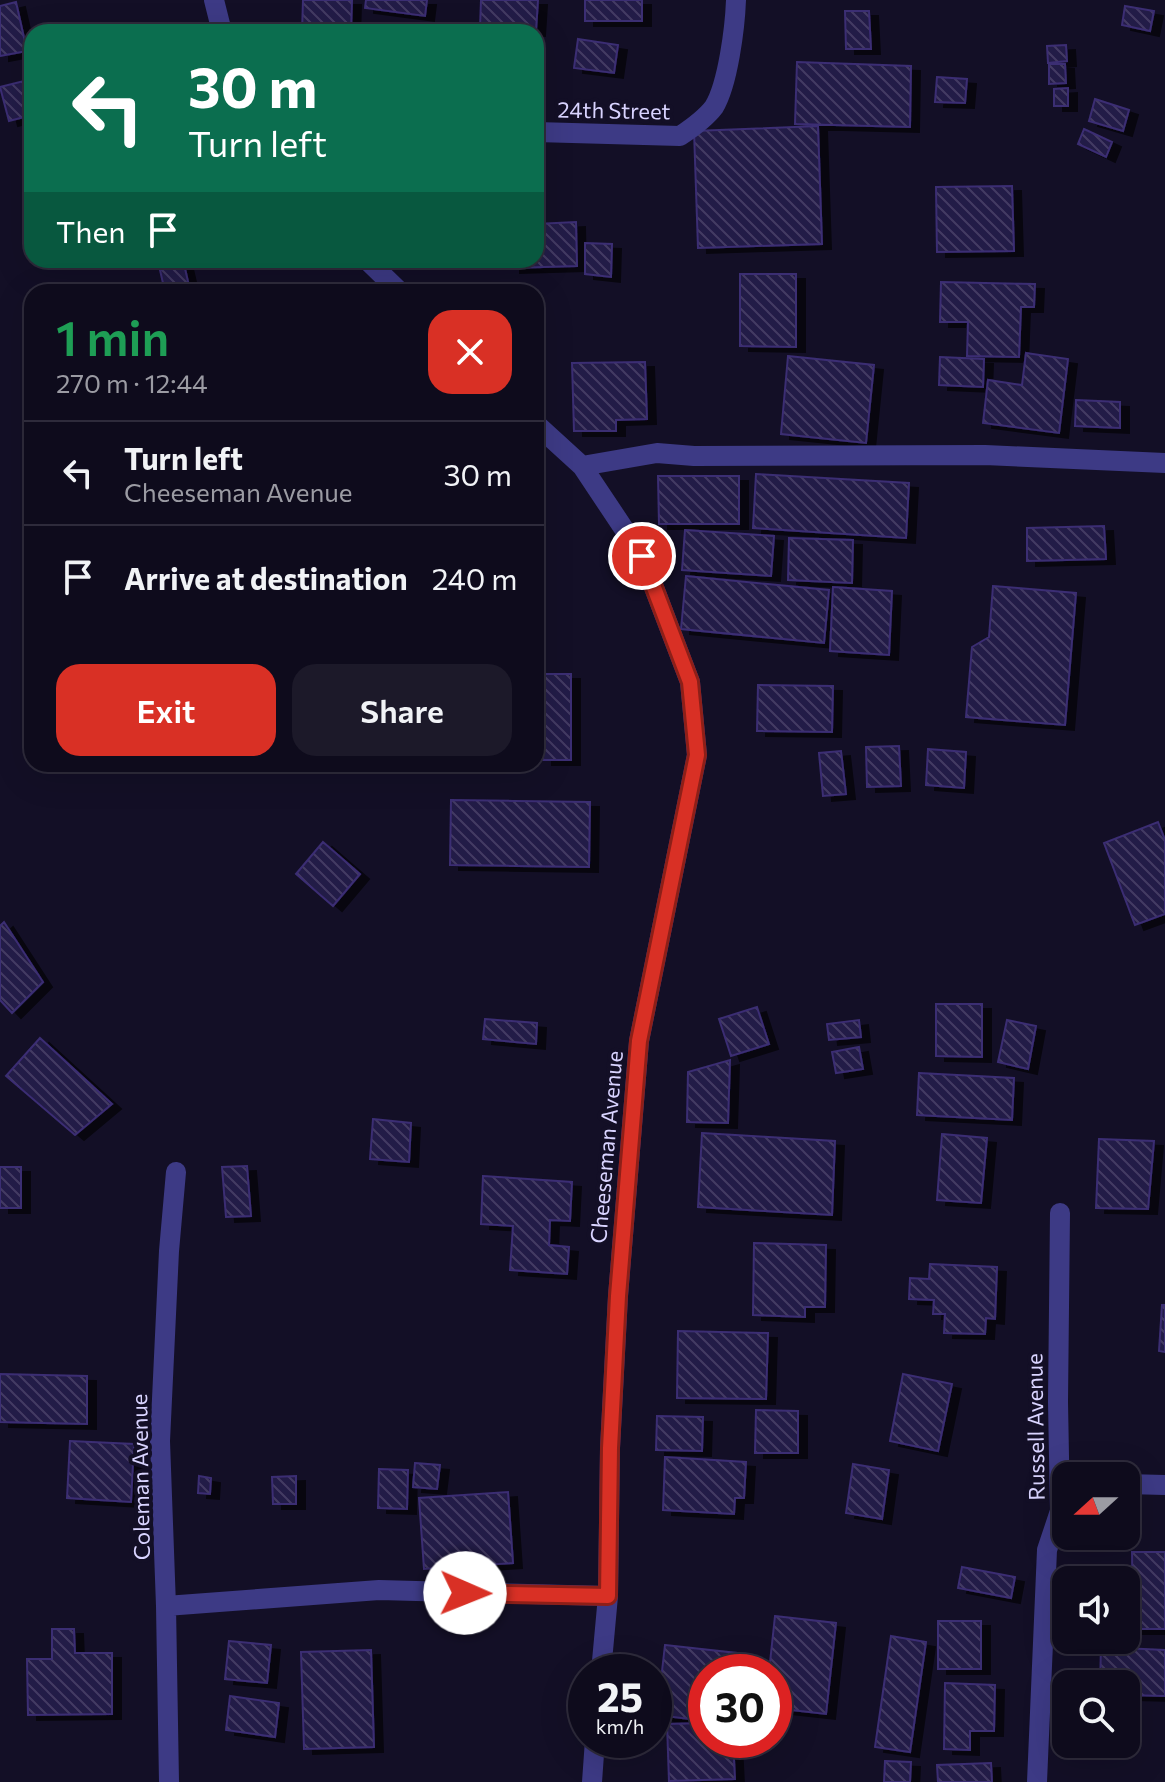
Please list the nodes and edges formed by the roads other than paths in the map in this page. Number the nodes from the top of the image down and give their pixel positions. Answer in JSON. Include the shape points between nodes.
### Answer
{"nodes":[{"id":1,"x":214,"y":0,"type":"edge"},
{"id":2,"x":736,"y":0,"type":"edge"},
{"id":3,"x":220,"y":24,"type":"edge"},
{"id":4,"x":544,"y":132,"type":"edge"},
{"id":5,"x":375,"y":268,"type":"edge"},
{"id":6,"x":392,"y":284,"type":"edge"},
{"id":7,"x":544,"y":431,"type":"edge"},
{"id":8,"x":1165,"y":463,"type":"edge"},
{"id":9,"x":582,"y":466,"type":"junction"},
{"id":10,"x":176,"y":1172,"type":"dead end"},
{"id":11,"x":1060,"y":1213,"type":"dead end"},
{"id":12,"x":1061,"y":1462,"type":"edge"},
{"id":13,"x":1140,"y":1484,"type":"edge"},
{"id":14,"x":1165,"y":1485,"type":"edge"},
{"id":15,"x":1052,"y":1537,"type":"edge"},
{"id":16,"x":608,"y":1596,"type":"junction"},
{"id":17,"x":166,"y":1606,"type":"junction"},
{"id":18,"x":603,"y":1654,"type":"edge"},
{"id":19,"x":594,"y":1758,"type":"edge"},
{"id":20,"x":169,"y":1782,"type":"edge"},
{"id":21,"x":592,"y":1782,"type":"edge"},
{"id":22,"x":1037,"y":1782,"type":"edge"}],
"edges":[{"from":1,"to":3,"type":"street"},
{"from":2,"to":4,"type":"street","name":"24th Street","via":[[735,35],[715,105],[699,123],[680,136]]},
{"from":5,"to":6,"type":"street"},
{"from":7,"to":9,"type":"street","name":"Cheeseman Avenue"},
{"from":8,"to":9,"type":"street","via":[[985,455],[657,453]]},
{"from":9,"to":16,"type":"street","name":"Cheeseman Avenue","via":[[642,556],[690,682],[697,755],[639,1041],[618,1296]]},
{"from":10,"to":17,"type":"street","name":"Coleman Avenue","via":[[160,1441]]},
{"from":11,"to":12,"type":"street","name":"Russell Avenue"},
{"from":13,"to":14,"type":"street"},
{"from":15,"to":22,"type":"street","name":"Russell Avenue","via":[[1047,1550]]},
{"from":16,"to":17,"type":"street","via":[[379,1590]]},
{"from":16,"to":18,"type":"street","name":"Cheeseman Avenue"},
{"from":17,"to":20,"type":"street","name":"Coleman Avenue"},
{"from":19,"to":21,"type":"street"}]}
